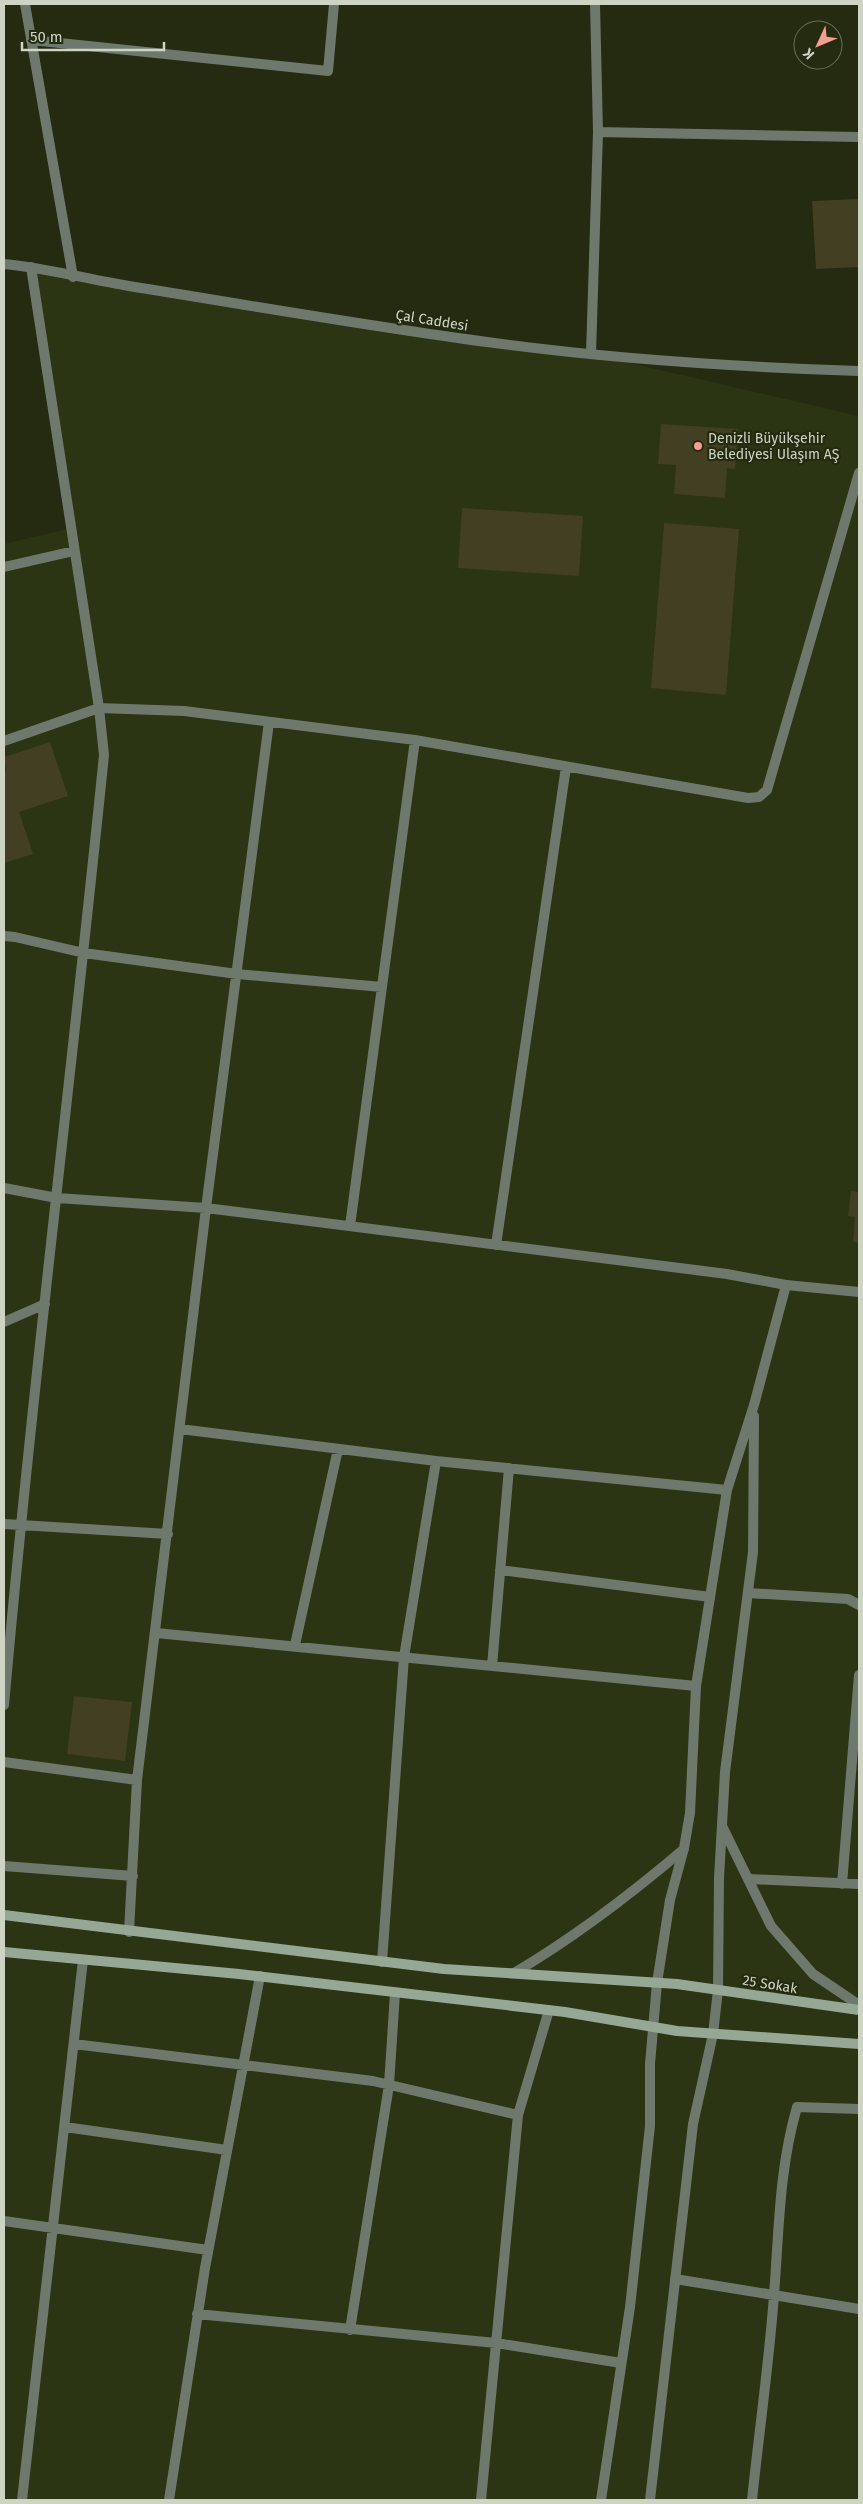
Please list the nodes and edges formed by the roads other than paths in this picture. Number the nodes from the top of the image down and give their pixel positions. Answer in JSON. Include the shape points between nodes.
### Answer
{"nodes":[{"id":1,"x":26,"y":4,"type":"edge"},
{"id":2,"x":334,"y":4,"type":"edge"},
{"id":3,"x":595,"y":4,"type":"edge"},
{"id":4,"x":31,"y":40,"type":"junction"},
{"id":5,"x":598,"y":132,"type":"junction"},
{"id":6,"x":859,"y":137,"type":"edge"},
{"id":7,"x":4,"y":264,"type":"edge"},
{"id":8,"x":30,"y":266,"type":"junction"},
{"id":9,"x":73,"y":277,"type":"junction"},
{"id":10,"x":591,"y":354,"type":"junction"},
{"id":11,"x":859,"y":371,"type":"edge"},
{"id":12,"x":859,"y":473,"type":"edge"},
{"id":13,"x":74,"y":551,"type":"junction"},
{"id":14,"x":4,"y":567,"type":"edge"},
{"id":15,"x":99,"y":708,"type":"junction"},
{"id":16,"x":269,"y":722,"type":"junction"},
{"id":17,"x":416,"y":740,"type":"junction"},
{"id":18,"x":4,"y":741,"type":"edge"},
{"id":19,"x":566,"y":767,"type":"junction"},
{"id":20,"x":4,"y":936,"type":"edge"},
{"id":21,"x":84,"y":953,"type":"junction"},
{"id":22,"x":237,"y":974,"type":"junction"},
{"id":23,"x":382,"y":987,"type":"junction"},
{"id":24,"x":4,"y":1188,"type":"edge"},
{"id":25,"x":57,"y":1198,"type":"junction"},
{"id":26,"x":206,"y":1208,"type":"junction"},
{"id":27,"x":350,"y":1226,"type":"junction"},
{"id":28,"x":496,"y":1245,"type":"junction"},
{"id":29,"x":786,"y":1285,"type":"junction"},
{"id":30,"x":859,"y":1292,"type":"edge"},
{"id":31,"x":46,"y":1304,"type":"junction"},
{"id":32,"x":4,"y":1322,"type":"edge"},
{"id":33,"x":754,"y":1405,"type":"junction"},
{"id":34,"x":180,"y":1430,"type":"junction"},
{"id":35,"x":338,"y":1449,"type":"junction"},
{"id":36,"x":436,"y":1462,"type":"junction"},
{"id":37,"x":509,"y":1468,"type":"junction"},
{"id":38,"x":727,"y":1490,"type":"junction"},
{"id":39,"x":4,"y":1524,"type":"edge"},
{"id":40,"x":20,"y":1526,"type":"junction"},
{"id":41,"x":168,"y":1534,"type":"junction"},
{"id":42,"x":500,"y":1570,"type":"junction"},
{"id":43,"x":748,"y":1593,"type":"junction"},
{"id":44,"x":710,"y":1597,"type":"junction"},
{"id":45,"x":859,"y":1605,"type":"edge"},
{"id":46,"x":156,"y":1633,"type":"junction"},
{"id":47,"x":296,"y":1645,"type":"junction"},
{"id":48,"x":404,"y":1657,"type":"junction"},
{"id":49,"x":492,"y":1666,"type":"junction"},
{"id":50,"x":859,"y":1675,"type":"edge"},
{"id":51,"x":696,"y":1686,"type":"junction"},
{"id":52,"x":4,"y":1705,"type":"edge"},
{"id":53,"x":858,"y":1718,"type":"edge"},
{"id":54,"x":4,"y":1762,"type":"edge"},
{"id":55,"x":137,"y":1780,"type":"junction"},
{"id":56,"x":722,"y":1827,"type":"junction"},
{"id":57,"x":684,"y":1848,"type":"junction"},
{"id":58,"x":4,"y":1866,"type":"edge"},
{"id":59,"x":133,"y":1876,"type":"junction"},
{"id":60,"x":748,"y":1879,"type":"junction"},
{"id":61,"x":842,"y":1884,"type":"junction"},
{"id":62,"x":859,"y":1884,"type":"edge"},
{"id":63,"x":4,"y":1916,"type":"edge"},
{"id":64,"x":129,"y":1932,"type":"junction"},
{"id":65,"x":4,"y":1952,"type":"edge"},
{"id":66,"x":83,"y":1960,"type":"junction"},
{"id":67,"x":382,"y":1962,"type":"junction"},
{"id":68,"x":514,"y":1973,"type":"junction"},
{"id":69,"x":260,"y":1976,"type":"junction"},
{"id":70,"x":657,"y":1983,"type":"junction"},
{"id":71,"x":718,"y":1990,"type":"junction"},
{"id":72,"x":395,"y":1993,"type":"junction"},
{"id":73,"x":859,"y":2006,"type":"edge"},
{"id":74,"x":550,"y":2010,"type":"junction"},
{"id":75,"x":859,"y":2010,"type":"edge"},
{"id":76,"x":652,"y":2027,"type":"junction"},
{"id":77,"x":712,"y":2034,"type":"junction"},
{"id":78,"x":74,"y":2044,"type":"junction"},
{"id":79,"x":859,"y":2044,"type":"edge"},
{"id":80,"x":242,"y":2066,"type":"junction"},
{"id":81,"x":389,"y":2084,"type":"junction"},
{"id":82,"x":859,"y":2109,"type":"edge"},
{"id":83,"x":518,"y":2115,"type":"junction"},
{"id":84,"x":65,"y":2127,"type":"junction"},
{"id":85,"x":226,"y":2150,"type":"junction"},
{"id":86,"x":4,"y":2221,"type":"edge"},
{"id":87,"x":54,"y":2228,"type":"junction"},
{"id":88,"x":208,"y":2250,"type":"junction"},
{"id":89,"x":675,"y":2280,"type":"junction"},
{"id":90,"x":774,"y":2297,"type":"junction"},
{"id":91,"x":859,"y":2309,"type":"edge"},
{"id":92,"x":198,"y":2314,"type":"junction"},
{"id":93,"x":350,"y":2330,"type":"junction"},
{"id":94,"x":496,"y":2343,"type":"junction"},
{"id":95,"x":621,"y":2363,"type":"junction"},
{"id":96,"x":22,"y":2500,"type":"edge"},
{"id":97,"x":169,"y":2500,"type":"edge"},
{"id":98,"x":481,"y":2500,"type":"edge"},
{"id":99,"x":601,"y":2500,"type":"edge"},
{"id":100,"x":650,"y":2500,"type":"edge"},
{"id":101,"x":752,"y":2500,"type":"edge"}],
"edges":[{"from":1,"to":4,"type":"street"},
{"from":2,"to":4,"type":"street","via":[[328,71]]},
{"from":3,"to":5,"type":"street"},
{"from":4,"to":9,"type":"street"},
{"from":5,"to":6,"type":"street"},
{"from":5,"to":10,"type":"street"},
{"from":7,"to":8,"type":"street","name":"Çal Caddesi"},
{"from":8,"to":9,"type":"street","name":"Çal Caddesi"},
{"from":8,"to":13,"type":"street"},
{"from":9,"to":10,"type":"street","name":"Çal Caddesi","via":[[488,342]]},
{"from":10,"to":11,"type":"street","name":"Çal Caddesi","via":[[772,368]]},
{"from":12,"to":19,"type":"street","via":[[767,790],[759,797],[748,798]]},
{"from":13,"to":14,"type":"street"},
{"from":13,"to":15,"type":"street"},
{"from":15,"to":16,"type":"street","via":[[184,711]]},
{"from":15,"to":18,"type":"street"},
{"from":15,"to":21,"type":"street","via":[[104,755]]},
{"from":16,"to":17,"type":"street"},
{"from":16,"to":22,"type":"street"},
{"from":17,"to":19,"type":"street"},
{"from":17,"to":23,"type":"street"},
{"from":19,"to":28,"type":"street"},
{"from":20,"to":21,"type":"street"},
{"from":21,"to":22,"type":"street"},
{"from":21,"to":25,"type":"street"},
{"from":22,"to":23,"type":"street"},
{"from":22,"to":26,"type":"street"},
{"from":23,"to":27,"type":"street"},
{"from":24,"to":25,"type":"street"},
{"from":25,"to":26,"type":"street"},
{"from":25,"to":31,"type":"street"},
{"from":26,"to":27,"type":"street"},
{"from":26,"to":34,"type":"street"},
{"from":27,"to":28,"type":"street"},
{"from":28,"to":29,"type":"street","via":[[727,1274]]},
{"from":29,"to":30,"type":"street"},
{"from":29,"to":33,"type":"street"},
{"from":31,"to":32,"type":"street"},
{"from":31,"to":40,"type":"street"},
{"from":33,"to":38,"type":"street"},
{"from":33,"to":43,"type":"street","via":[[754,1552]]},
{"from":34,"to":35,"type":"street"},
{"from":34,"to":41,"type":"street"},
{"from":35,"to":36,"type":"street"},
{"from":35,"to":47,"type":"street"},
{"from":36,"to":37,"type":"street"},
{"from":36,"to":48,"type":"street"},
{"from":37,"to":38,"type":"street"},
{"from":37,"to":42,"type":"street"},
{"from":38,"to":44,"type":"street"},
{"from":39,"to":40,"type":"street"},
{"from":40,"to":41,"type":"street"},
{"from":40,"to":52,"type":"street"},
{"from":41,"to":46,"type":"street"},
{"from":42,"to":44,"type":"street"},
{"from":42,"to":49,"type":"street"},
{"from":43,"to":45,"type":"street","via":[[848,1599]]},
{"from":43,"to":56,"type":"street","via":[[725,1772]]},
{"from":44,"to":51,"type":"street"},
{"from":46,"to":47,"type":"street"},
{"from":46,"to":55,"type":"street"},
{"from":47,"to":48,"type":"street"},
{"from":48,"to":49,"type":"street"},
{"from":48,"to":67,"type":"street"},
{"from":49,"to":51,"type":"street"},
{"from":50,"to":53,"type":"street"},
{"from":51,"to":57,"type":"street","via":[[690,1814]]},
{"from":53,"to":61,"type":"street"},
{"from":54,"to":55,"type":"street"},
{"from":55,"to":59,"type":"street"},
{"from":56,"to":60,"type":"street"},
{"from":56,"to":71,"type":"street"},
{"from":57,"to":68,"type":"street","via":[[632,1893]]},
{"from":57,"to":70,"type":"street","via":[[670,1900]]},
{"from":58,"to":59,"type":"street"},
{"from":59,"to":64,"type":"street"},
{"from":60,"to":61,"type":"street"},
{"from":60,"to":73,"type":"street","via":[[770,1926],[793,1953],[813,1974]]},
{"from":61,"to":62,"type":"street"},
{"from":63,"to":64,"type":"main road","name":"25 Sokak"},
{"from":64,"to":67,"type":"main road","name":"25 Sokak"},
{"from":65,"to":66,"type":"main road"},
{"from":66,"to":69,"type":"main road"},
{"from":66,"to":78,"type":"street"},
{"from":67,"to":68,"type":"main road","name":"25 Sokak"},
{"from":68,"to":70,"type":"main road","name":"25 Sokak"},
{"from":69,"to":72,"type":"main road"},
{"from":69,"to":80,"type":"street"},
{"from":70,"to":71,"type":"main road","name":"25 Sokak"},
{"from":70,"to":76,"type":"street"},
{"from":71,"to":75,"type":"main road","name":"25 Sokak"},
{"from":71,"to":77,"type":"street"},
{"from":72,"to":74,"type":"main road"},
{"from":72,"to":81,"type":"street"},
{"from":74,"to":76,"type":"main road"},
{"from":74,"to":83,"type":"street"},
{"from":76,"to":77,"type":"main road"},
{"from":76,"to":95,"type":"street","via":[[650,2126]]},
{"from":77,"to":79,"type":"main road"},
{"from":77,"to":89,"type":"street","via":[[693,2124]]},
{"from":78,"to":80,"type":"street"},
{"from":78,"to":84,"type":"street"},
{"from":80,"to":81,"type":"street"},
{"from":80,"to":85,"type":"street"},
{"from":81,"to":83,"type":"street"},
{"from":81,"to":93,"type":"street"},
{"from":82,"to":90,"type":"street","via":[[797,2107],[780,2186]]},
{"from":83,"to":94,"type":"street"},
{"from":84,"to":85,"type":"street"},
{"from":84,"to":87,"type":"street"},
{"from":85,"to":88,"type":"street"},
{"from":86,"to":87,"type":"street"},
{"from":87,"to":88,"type":"street"},
{"from":87,"to":96,"type":"street"},
{"from":88,"to":92,"type":"street"},
{"from":89,"to":90,"type":"street"},
{"from":89,"to":100,"type":"street"},
{"from":90,"to":91,"type":"street"},
{"from":90,"to":101,"type":"street"},
{"from":92,"to":93,"type":"street"},
{"from":92,"to":97,"type":"street"},
{"from":93,"to":94,"type":"street"},
{"from":94,"to":95,"type":"street"},
{"from":94,"to":98,"type":"street"},
{"from":95,"to":99,"type":"street"}]}
